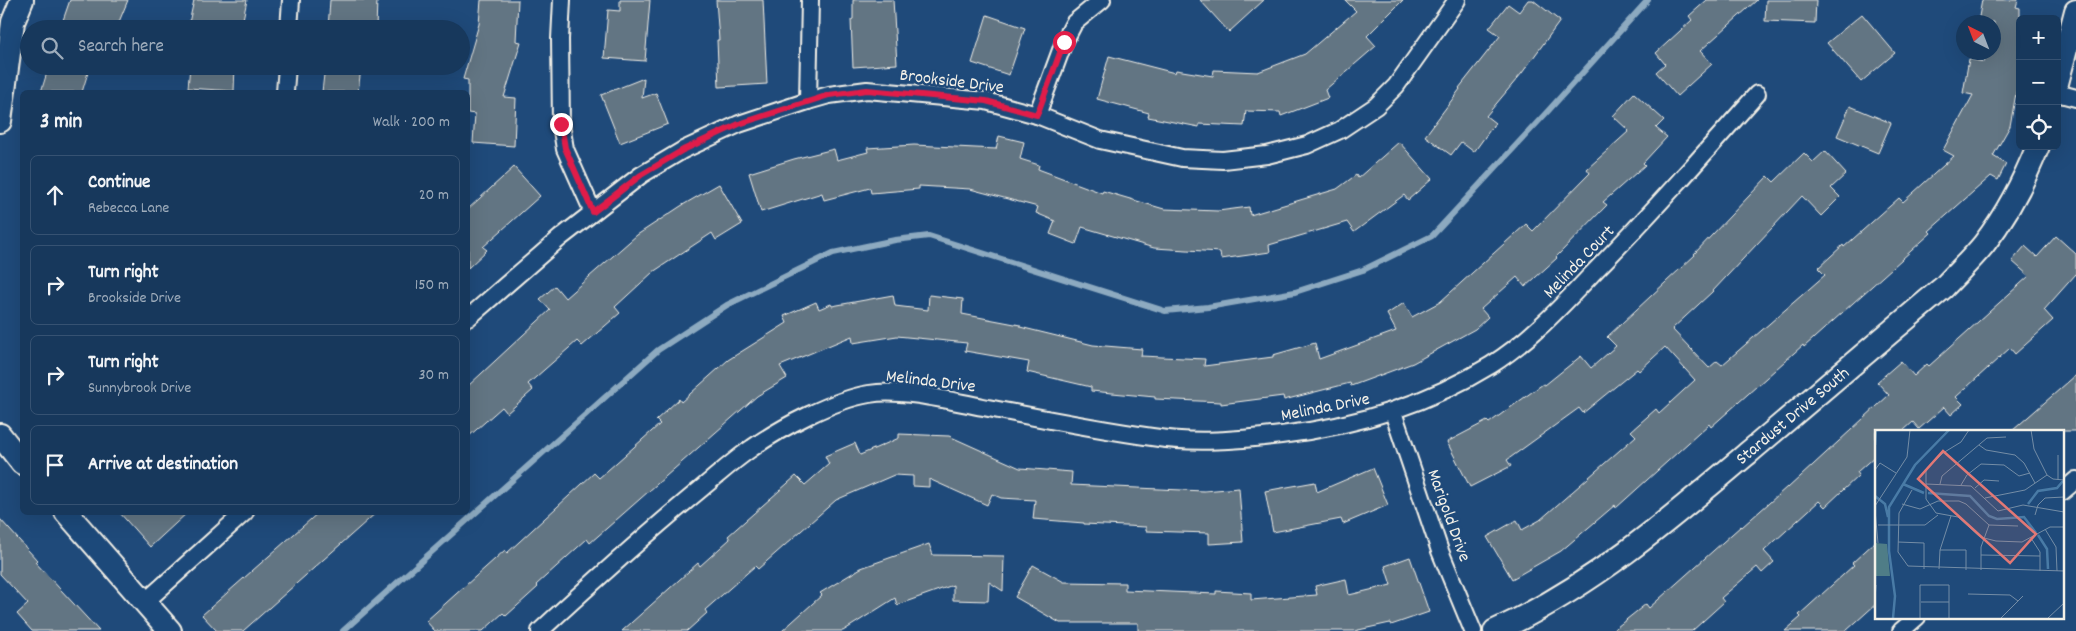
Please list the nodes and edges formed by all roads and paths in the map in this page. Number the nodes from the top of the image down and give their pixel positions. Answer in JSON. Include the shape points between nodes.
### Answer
{"nodes":[{"id":1,"x":22,"y":0,"type":"edge"},
{"id":2,"x":291,"y":0,"type":"edge"},
{"id":3,"x":562,"y":0,"type":"edge"},
{"id":4,"x":810,"y":0,"type":"edge"},
{"id":5,"x":1102,"y":0,"type":"edge"},
{"id":6,"x":1457,"y":0,"type":"edge"},
{"id":7,"x":2076,"y":11,"type":"edge"},
{"id":8,"x":290,"y":20,"type":"edge"},
{"id":9,"x":2061,"y":68,"type":"edge"},
{"id":10,"x":286,"y":75,"type":"edge"},
{"id":11,"x":285,"y":90,"type":"edge"},
{"id":12,"x":1757,"y":94,"type":"dead end"},
{"id":13,"x":2061,"y":94,"type":"edge"},
{"id":14,"x":2076,"y":98,"type":"edge"},
{"id":15,"x":808,"y":101,"type":"junction"},
{"id":16,"x":1037,"y":115,"type":"junction"},
{"id":17,"x":0,"y":121,"type":"edge"},
{"id":18,"x":2036,"y":150,"type":"edge"},
{"id":19,"x":593,"y":212,"type":"junction"},
{"id":20,"x":470,"y":316,"type":"edge"},
{"id":21,"x":1393,"y":412,"type":"junction"},
{"id":22,"x":0,"y":434,"type":"edge"},
{"id":23,"x":20,"y":460,"type":"edge"},
{"id":24,"x":2076,"y":480,"type":"edge"},
{"id":25,"x":2064,"y":490,"type":"edge"},
{"id":26,"x":69,"y":515,"type":"edge"},
{"id":27,"x":242,"y":515,"type":"edge"},
{"id":28,"x":145,"y":602,"type":"junction"},
{"id":29,"x":1916,"y":618,"type":"edge"},
{"id":30,"x":170,"y":631,"type":"edge"},
{"id":31,"x":540,"y":631,"type":"edge"},
{"id":32,"x":1472,"y":631,"type":"edge"},
{"id":33,"x":1495,"y":631,"type":"edge"},
{"id":34,"x":1901,"y":631,"type":"edge"}],
"edges":[{"from":1,"to":17,"type":"street","via":[[13,22]]},
{"from":2,"to":8,"type":"street"},
{"from":3,"to":19,"type":"street","via":[[561,124],[565,148]]},
{"from":4,"to":15,"type":"street"},
{"from":5,"to":16,"type":"street","via":[[1074,22]]},
{"from":6,"to":16,"type":"street","name":"Brookside Drive","via":[[1396,86],[1376,106],[1340,130],[1307,145],[1267,155],[1222,160],[1182,158],[1100,140]]},
{"from":7,"to":9,"type":"street"},
{"from":10,"to":11,"type":"street"},
{"from":12,"to":21,"type":"street","name":"Melinda Court","via":[[1641,224],[1545,323],[1494,363],[1460,383]]},
{"from":13,"to":14,"type":"street"},
{"from":15,"to":16,"type":"street","name":"Brookside Drive","via":[[867,90],[986,101]]},
{"from":15,"to":19,"type":"street","name":"Brookside Drive","via":[[739,124],[683,150],[641,175]]},
{"from":18,"to":33,"type":"street","name":"Stardust Drive South","via":[[2006,212],[1983,246],[1944,287],[1662,526],[1590,578],[1534,613]]},
{"from":19,"to":20,"type":"street","name":"Brookside Drive"},
{"from":21,"to":31,"type":"street","name":"Melinda Drive","via":[[1321,430],[1203,442],[1160,439],[895,393],[870,394],[840,402],[806,417],[752,447],[645,534]]},
{"from":21,"to":32,"type":"street","name":"Marigold Drive","via":[[1440,551]]},
{"from":22,"to":23,"type":"street"},
{"from":24,"to":25,"type":"street"},
{"from":26,"to":28,"type":"street"},
{"from":27,"to":28,"type":"street"},
{"from":28,"to":30,"type":"street"},
{"from":29,"to":34,"type":"street"}]}
